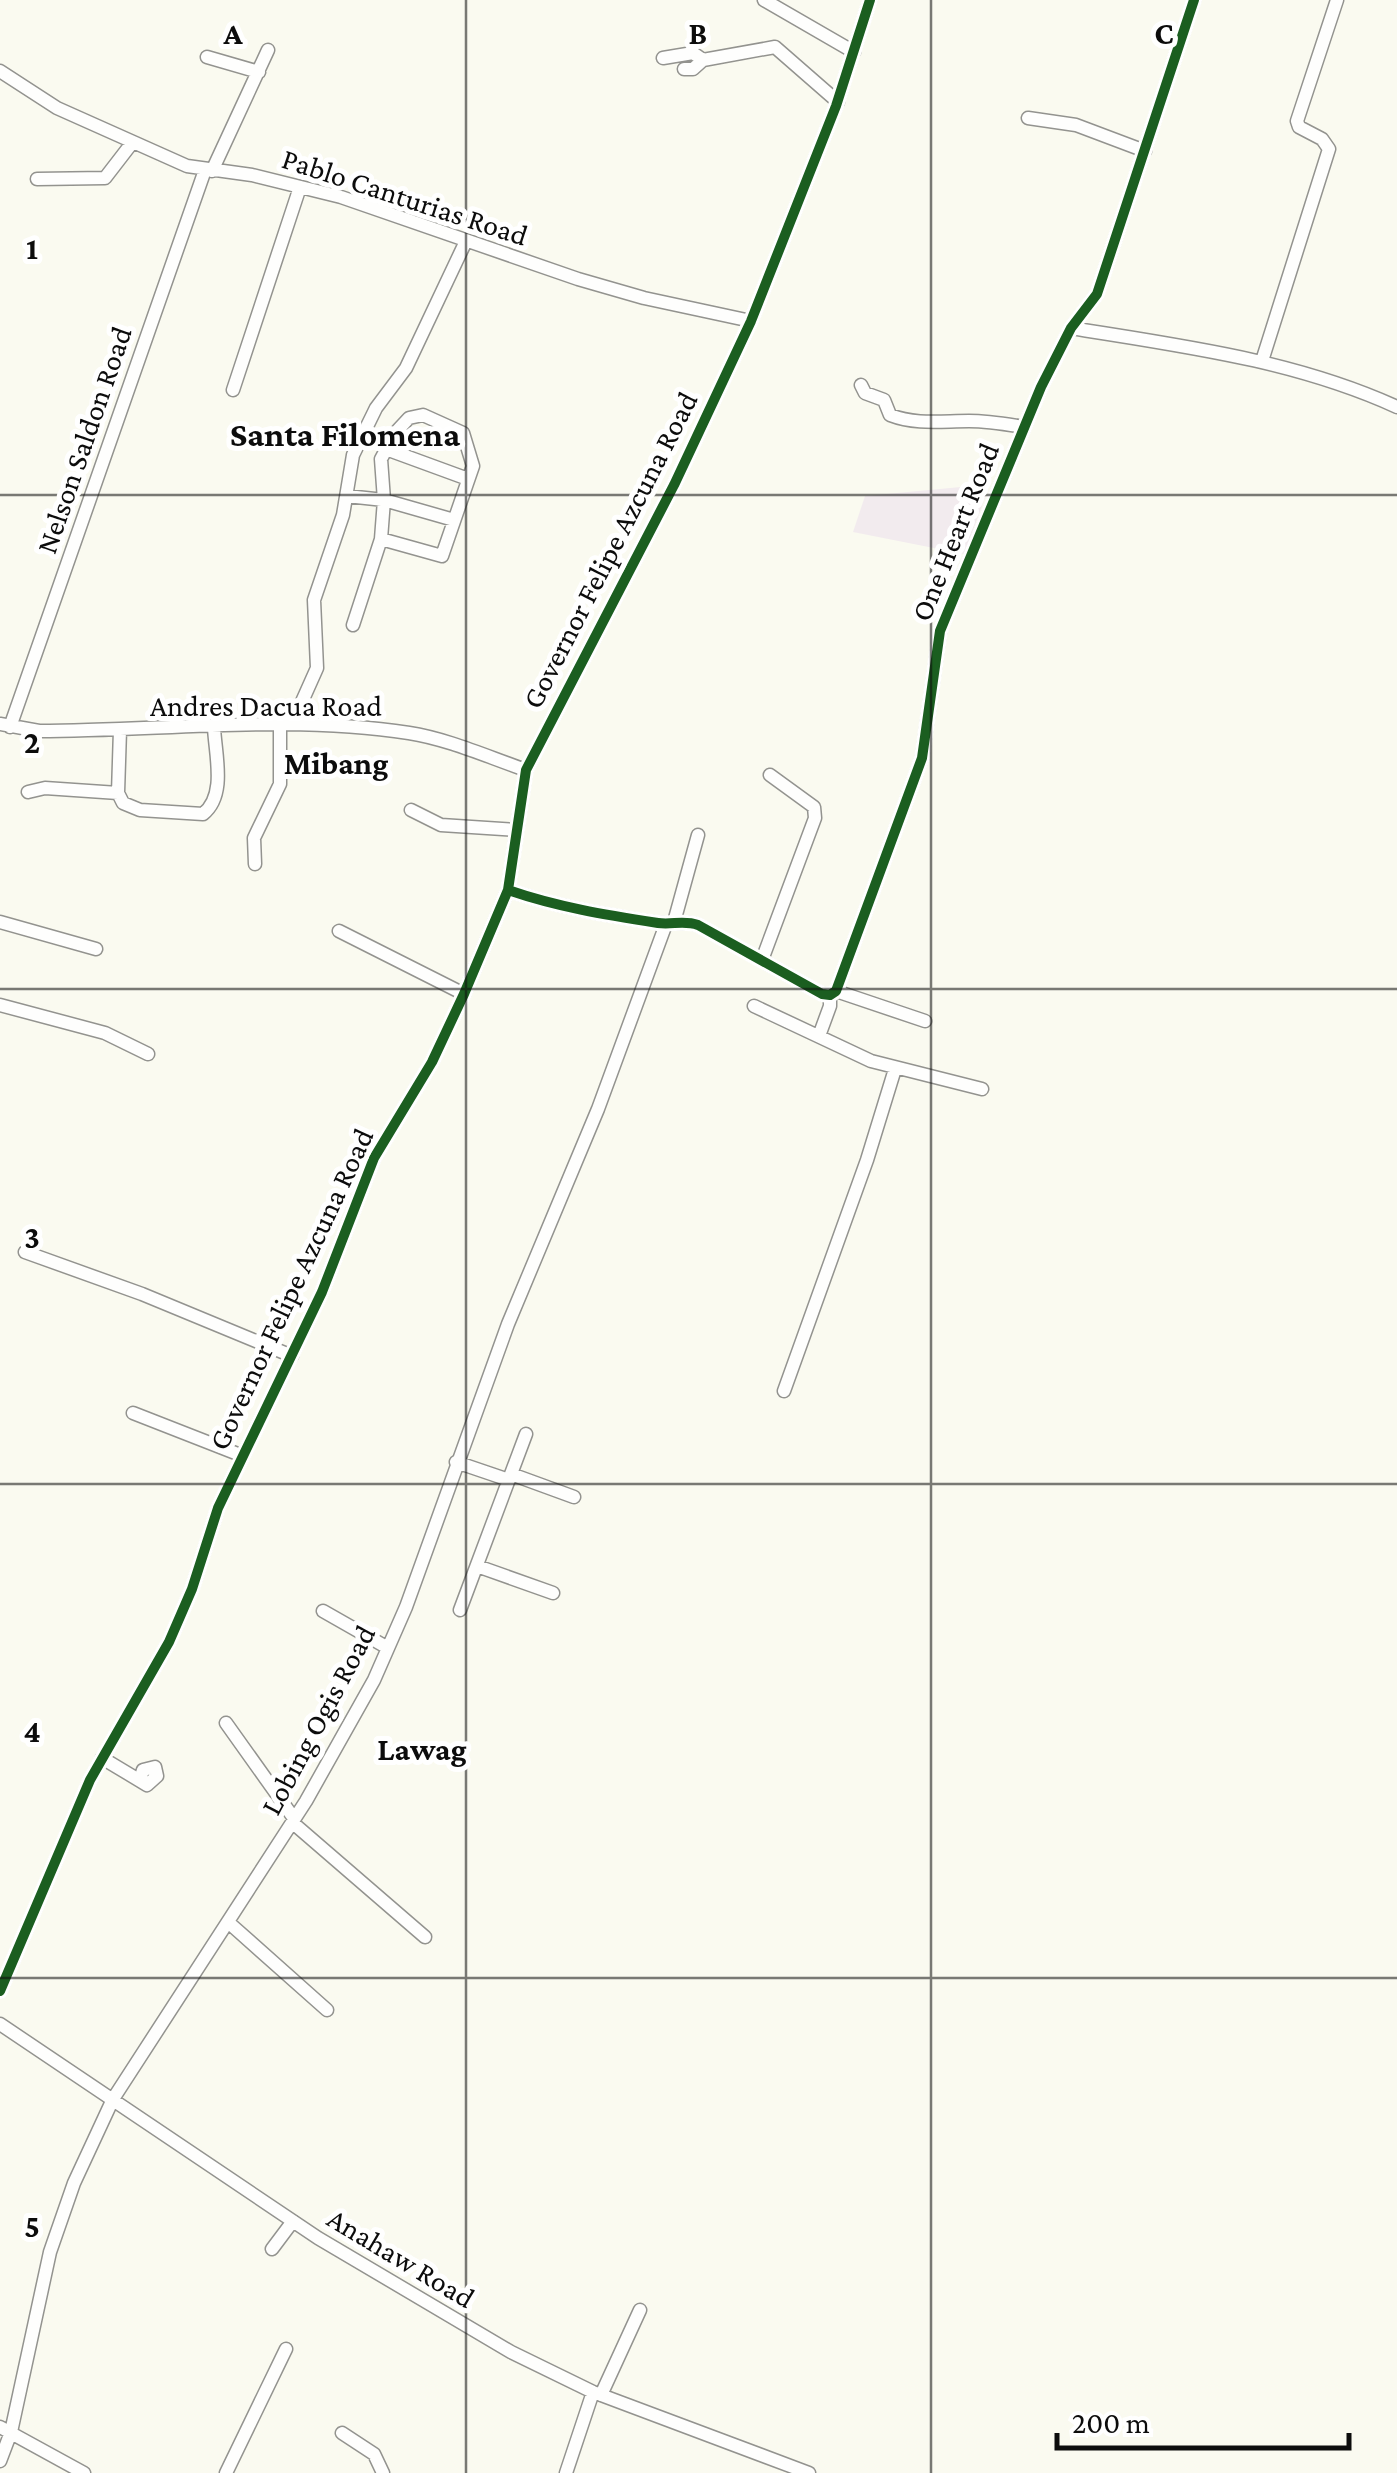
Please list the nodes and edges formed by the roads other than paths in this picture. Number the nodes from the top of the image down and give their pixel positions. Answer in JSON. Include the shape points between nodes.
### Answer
{"nodes":[{"id":1,"x":764,"y":0,"type":"edge"},
{"id":2,"x":870,"y":0,"type":"edge"},
{"id":3,"x":1194,"y":0,"type":"edge"},
{"id":4,"x":1337,"y":0,"type":"edge"},
{"id":5,"x":268,"y":50,"type":"dead end"},
{"id":6,"x":854,"y":52,"type":"junction"},
{"id":7,"x":206,"y":56,"type":"dead end"},
{"id":8,"x":663,"y":58,"type":"dead end"},
{"id":9,"x":703,"y":60,"type":"junction"},
{"id":10,"x":684,"y":69,"type":"dead end"},
{"id":11,"x":0,"y":71,"type":"edge"},
{"id":12,"x":258,"y":72,"type":"junction"},
{"id":13,"x":838,"y":102,"type":"junction"},
{"id":14,"x":1028,"y":118,"type":"dead end"},
{"id":15,"x":132,"y":143,"type":"junction"},
{"id":16,"x":1145,"y":150,"type":"junction"},
{"id":17,"x":208,"y":170,"type":"junction"},
{"id":18,"x":37,"y":180,"type":"dead end"},
{"id":19,"x":300,"y":187,"type":"junction"},
{"id":20,"x":466,"y":241,"type":"junction"},
{"id":21,"x":751,"y":322,"type":"junction"},
{"id":22,"x":1071,"y":328,"type":"junction"},
{"id":23,"x":1262,"y":361,"type":"junction"},
{"id":24,"x":861,"y":385,"type":"dead end"},
{"id":25,"x":232,"y":390,"type":"dead end"},
{"id":26,"x":1397,"y":407,"type":"edge"},
{"id":27,"x":1024,"y":426,"type":"junction"},
{"id":28,"x":386,"y":449,"type":"junction"},
{"id":29,"x":468,"y":479,"type":"junction"},
{"id":30,"x":347,"y":496,"type":"junction"},
{"id":31,"x":384,"y":500,"type":"junction"},
{"id":32,"x":454,"y":520,"type":"junction"},
{"id":33,"x":381,"y":539,"type":"junction"},
{"id":34,"x":353,"y":624,"type":"dead end"},
{"id":35,"x":286,"y":724,"type":"junction"},
{"id":36,"x":214,"y":727,"type":"junction"},
{"id":37,"x":3,"y":728,"type":"edge"},
{"id":38,"x":120,"y":730,"type":"junction"},
{"id":39,"x":526,"y":770,"type":"junction"},
{"id":40,"x":770,"y":775,"type":"dead end"},
{"id":41,"x":28,"y":792,"type":"dead end"},
{"id":42,"x":118,"y":792,"type":"junction"},
{"id":43,"x":411,"y":810,"type":"dead end"},
{"id":44,"x":517,"y":830,"type":"junction"},
{"id":45,"x":698,"y":835,"type":"dead end"},
{"id":46,"x":255,"y":864,"type":"dead end"},
{"id":47,"x":508,"y":890,"type":"junction"},
{"id":48,"x":0,"y":922,"type":"edge"},
{"id":49,"x":670,"y":923,"type":"junction"},
{"id":50,"x":339,"y":931,"type":"dead end"},
{"id":51,"x":96,"y":950,"type":"dead end"},
{"id":52,"x":762,"y":960,"type":"junction"},
{"id":53,"x":833,"y":993,"type":"junction"},
{"id":54,"x":464,"y":994,"type":"junction"},
{"id":55,"x":0,"y":1005,"type":"edge"},
{"id":56,"x":754,"y":1006,"type":"dead end"},
{"id":57,"x":925,"y":1021,"type":"dead end"},
{"id":58,"x":819,"y":1036,"type":"junction"},
{"id":59,"x":148,"y":1054,"type":"dead end"},
{"id":60,"x":895,"y":1069,"type":"junction"},
{"id":61,"x":982,"y":1088,"type":"dead end"},
{"id":62,"x":25,"y":1252,"type":"dead end"},
{"id":63,"x":292,"y":1356,"type":"junction"},
{"id":64,"x":784,"y":1390,"type":"dead end"},
{"id":65,"x":134,"y":1413,"type":"dead end"},
{"id":66,"x":526,"y":1434,"type":"dead end"},
{"id":67,"x":243,"y":1456,"type":"junction"},
{"id":68,"x":456,"y":1462,"type":"junction"},
{"id":69,"x":510,"y":1477,"type":"junction"},
{"id":70,"x":574,"y":1497,"type":"dead end"},
{"id":71,"x":476,"y":1566,"type":"junction"},
{"id":72,"x":552,"y":1593,"type":"dead end"},
{"id":73,"x":460,"y":1610,"type":"dead end"},
{"id":74,"x":323,"y":1612,"type":"dead end"},
{"id":75,"x":388,"y":1648,"type":"junction"},
{"id":76,"x":226,"y":1723,"type":"dead end"},
{"id":77,"x":102,"y":1758,"type":"junction"},
{"id":78,"x":140,"y":1780,"type":"dead end"},
{"id":79,"x":293,"y":1820,"type":"junction"},
{"id":80,"x":228,"y":1922,"type":"junction"},
{"id":81,"x":426,"y":1936,"type":"dead end"},
{"id":82,"x":0,"y":1990,"type":"edge"},
{"id":83,"x":328,"y":2010,"type":"dead end"},
{"id":84,"x":0,"y":2024,"type":"edge"},
{"id":85,"x":113,"y":2099,"type":"junction"},
{"id":86,"x":293,"y":2222,"type":"junction"},
{"id":87,"x":272,"y":2249,"type":"dead end"},
{"id":88,"x":640,"y":2310,"type":"dead end"},
{"id":89,"x":286,"y":2349,"type":"dead end"},
{"id":90,"x":597,"y":2394,"type":"junction"},
{"id":91,"x":5,"y":2429,"type":"edge"},
{"id":92,"x":342,"y":2433,"type":"dead end"},
{"id":93,"x":0,"y":2460,"type":"edge"},
{"id":94,"x":84,"y":2473,"type":"edge"},
{"id":95,"x":226,"y":2473,"type":"edge"},
{"id":96,"x":382,"y":2473,"type":"edge"},
{"id":97,"x":566,"y":2473,"type":"edge"},
{"id":98,"x":809,"y":2473,"type":"edge"}],
"edges":[{"from":1,"to":6,"type":"street"},
{"from":2,"to":6,"type":"street","name":"Governor Felipe Azcuna Road"},
{"from":3,"to":16,"type":"street","name":"One Heart Road"},
{"from":4,"to":23,"type":"street","via":[[1298,121],[1328,150]]},
{"from":5,"to":12,"type":"street","name":"Nelson Saldon Road"},
{"from":6,"to":13,"type":"street","name":"Governor Felipe Azcuna Road"},
{"from":7,"to":12,"type":"street"},
{"from":8,"to":9,"type":"street","via":[[692,53]]},
{"from":9,"to":10,"type":"street"},
{"from":9,"to":13,"type":"street","via":[[774,48]]},
{"from":11,"to":15,"type":"street","name":"Pablo Canturias Road"},
{"from":12,"to":17,"type":"street","name":"Nelson Saldon Road"},
{"from":13,"to":21,"type":"street","name":"Governor Felipe Azcuna Road"},
{"from":14,"to":16,"type":"street","via":[[1076,125]]},
{"from":15,"to":17,"type":"street","name":"Pablo Canturias Road"},
{"from":15,"to":18,"type":"street","via":[[105,178]]},
{"from":16,"to":22,"type":"street","name":"One Heart Road","via":[[1098,294]]},
{"from":17,"to":19,"type":"street","name":"Pablo Canturias Road"},
{"from":17,"to":37,"type":"street","name":"Nelson Saldon Road"},
{"from":19,"to":20,"type":"street","name":"Pablo Canturias Road"},
{"from":19,"to":25,"type":"street"},
{"from":20,"to":21,"type":"street","name":"Pablo Canturias Road","via":[[644,298]]},
{"from":20,"to":30,"type":"street","via":[[406,368],[360,434]]},
{"from":21,"to":39,"type":"street","name":"Governor Felipe Azcuna Road"},
{"from":22,"to":23,"type":"street"},
{"from":22,"to":27,"type":"street","name":"One Heart Road"},
{"from":23,"to":26,"type":"street"},
{"from":24,"to":27,"type":"street","via":[[895,417]]},
{"from":27,"to":53,"type":"street","name":"One Heart Road","via":[[940,631],[922,758]]},
{"from":28,"to":29,"type":"street"},
{"from":28,"to":29,"type":"street","via":[[408,418],[423,416],[463,433],[473,466]]},
{"from":28,"to":31,"type":"street"},
{"from":29,"to":32,"type":"street"},
{"from":30,"to":31,"type":"street"},
{"from":30,"to":35,"type":"street","via":[[314,600],[317,668]]},
{"from":31,"to":32,"type":"street"},
{"from":31,"to":33,"type":"street"},
{"from":32,"to":33,"type":"street","via":[[442,556]]},
{"from":33,"to":34,"type":"street"},
{"from":35,"to":36,"type":"street","name":"Andres Dacua Road"},
{"from":35,"to":39,"type":"street","name":"Andres Dacua Road","via":[[414,734]]},
{"from":35,"to":46,"type":"street","via":[[280,784],[254,838]]},
{"from":36,"to":38,"type":"street","name":"Andres Dacua Road"},
{"from":36,"to":42,"type":"street","via":[[218,789],[203,814],[140,810],[123,803]]},
{"from":37,"to":38,"type":"street","name":"Andres Dacua Road"},
{"from":38,"to":42,"type":"street"},
{"from":39,"to":44,"type":"street","name":"Governor Felipe Azcuna Road"},
{"from":40,"to":52,"type":"street","via":[[814,808],[815,818]]},
{"from":41,"to":42,"type":"street"},
{"from":43,"to":44,"type":"street","via":[[441,825]]},
{"from":44,"to":47,"type":"street","name":"Governor Felipe Azcuna Road"},
{"from":45,"to":49,"type":"street","name":"Lobing Ogis Road"},
{"from":47,"to":49,"type":"street","via":[[558,906]]},
{"from":47,"to":54,"type":"street","name":"Governor Felipe Azcuna Road"},
{"from":48,"to":51,"type":"street"},
{"from":49,"to":52,"type":"street","via":[[698,924]]},
{"from":49,"to":68,"type":"street","name":"Lobing Ogis Road"},
{"from":50,"to":54,"type":"street"},
{"from":52,"to":53,"type":"street","via":[[822,994]]},
{"from":53,"to":57,"type":"street"},
{"from":53,"to":58,"type":"street","name":"One Heart Road"},
{"from":54,"to":63,"type":"street","name":"Governor Felipe Azcuna Road","via":[[374,1158]]},
{"from":55,"to":59,"type":"street","via":[[105,1033]]},
{"from":56,"to":58,"type":"street"},
{"from":58,"to":60,"type":"street"},
{"from":60,"to":61,"type":"street"},
{"from":60,"to":64,"type":"street"},
{"from":62,"to":63,"type":"street"},
{"from":63,"to":67,"type":"street","name":"Governor Felipe Azcuna Road"},
{"from":65,"to":67,"type":"street"},
{"from":66,"to":69,"type":"street"},
{"from":67,"to":77,"type":"street","name":"Governor Felipe Azcuna Road","via":[[169,1642]]},
{"from":68,"to":69,"type":"street"},
{"from":68,"to":75,"type":"street","name":"Lobing Ogis Road"},
{"from":69,"to":70,"type":"street"},
{"from":69,"to":71,"type":"street"},
{"from":71,"to":72,"type":"street"},
{"from":71,"to":73,"type":"street"},
{"from":74,"to":75,"type":"street"},
{"from":75,"to":79,"type":"street","name":"Lobing Ogis Road"},
{"from":76,"to":79,"type":"street"},
{"from":77,"to":78,"type":"street"},
{"from":77,"to":82,"type":"street","name":"Governor Felipe Azcuna Road"},
{"from":79,"to":80,"type":"street","name":"Lobing Ogis Road"},
{"from":79,"to":81,"type":"street"},
{"from":80,"to":83,"type":"street"},
{"from":80,"to":85,"type":"street","name":"Lobing Ogis Road"},
{"from":84,"to":85,"type":"street","name":"Anahaw Road"},
{"from":85,"to":86,"type":"street","name":"Anahaw Road"},
{"from":85,"to":91,"type":"street","name":"Lobing Ogis Road","via":[[50,2252]]},
{"from":86,"to":87,"type":"street"},
{"from":86,"to":90,"type":"street","name":"Anahaw Road","via":[[471,2329]]},
{"from":88,"to":90,"type":"street"},
{"from":89,"to":95,"type":"street"},
{"from":90,"to":97,"type":"street"},
{"from":90,"to":98,"type":"street","name":"Anahaw Road"},
{"from":91,"to":93,"type":"street","name":"Lobing Ogis Road"},
{"from":91,"to":94,"type":"street"},
{"from":92,"to":96,"type":"street","via":[[374,2454]]}]}
